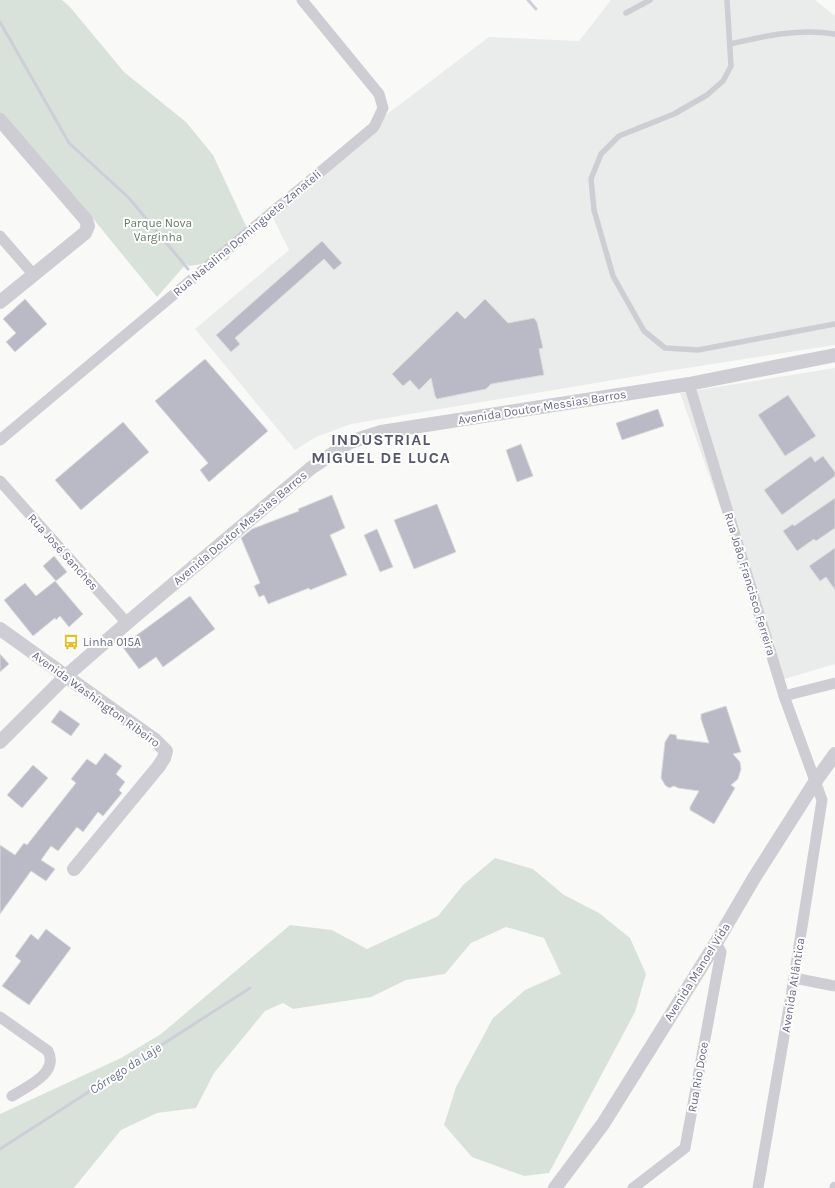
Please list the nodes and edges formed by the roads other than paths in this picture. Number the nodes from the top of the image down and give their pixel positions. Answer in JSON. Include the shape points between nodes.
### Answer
{"nodes":[{"id":1,"x":302,"y":0,"type":"edge"},
{"id":2,"x":650,"y":0,"type":"edge"},
{"id":3,"x":727,"y":0,"type":"edge"},
{"id":4,"x":626,"y":13,"type":"dead end"},
{"id":5,"x":835,"y":34,"type":"edge"},
{"id":6,"x":730,"y":44,"type":"junction"},
{"id":7,"x":0,"y":120,"type":"edge"},
{"id":8,"x":0,"y":236,"type":"edge"},
{"id":9,"x":33,"y":274,"type":"junction"},
{"id":10,"x":0,"y":302,"type":"edge"},
{"id":11,"x":835,"y":324,"type":"edge"},
{"id":12,"x":835,"y":355,"type":"edge"},
{"id":13,"x":689,"y":384,"type":"junction"},
{"id":14,"x":0,"y":440,"type":"edge"},
{"id":15,"x":0,"y":481,"type":"edge"},
{"id":16,"x":127,"y":623,"type":"junction"},
{"id":17,"x":0,"y":630,"type":"edge"},
{"id":18,"x":66,"y":676,"type":"junction"},
{"id":19,"x":835,"y":683,"type":"edge"},
{"id":20,"x":784,"y":696,"type":"junction"},
{"id":21,"x":0,"y":742,"type":"edge"},
{"id":22,"x":835,"y":754,"type":"edge"},
{"id":23,"x":815,"y":782,"type":"junction"},
{"id":24,"x":74,"y":869,"type":"dead end"},
{"id":25,"x":716,"y":943,"type":"junction"},
{"id":26,"x":794,"y":978,"type":"junction"},
{"id":27,"x":835,"y":986,"type":"edge"},
{"id":28,"x":0,"y":1017,"type":"edge"},
{"id":29,"x":12,"y":1096,"type":"dead end"},
{"id":30,"x":555,"y":1188,"type":"edge"},
{"id":31,"x":633,"y":1188,"type":"edge"},
{"id":32,"x":758,"y":1188,"type":"edge"}],
"edges":[{"from":1,"to":14,"type":"street","name":"Rua Natalina Dominguete Zanateli","via":[[379,94],[383,108],[374,127]]},
{"from":2,"to":4,"type":"lane"},
{"from":3,"to":6,"type":"lane"},
{"from":5,"to":6,"type":"lane","via":[[810,31],[759,37]]},
{"from":6,"to":11,"type":"lane","via":[[731,66],[723,82],[707,95],[674,114],[619,136],[601,154],[591,179],[594,210],[612,276],[644,331],[665,348],[698,350]]},
{"from":7,"to":9,"type":"street","via":[[86,220],[88,226],[85,233]]},
{"from":8,"to":9,"type":"street"},
{"from":9,"to":10,"type":"street"},
{"from":12,"to":13,"type":"street","name":"Avenida Doutor Messias Barros"},
{"from":13,"to":16,"type":"street","name":"Avenida Doutor Messias Barros","via":[[381,432],[350,442],[312,468]]},
{"from":13,"to":20,"type":"street","name":"Rua João Francisco Ferreira"},
{"from":15,"to":16,"type":"street","name":"Rua José Sanches"},
{"from":16,"to":18,"type":"street","name":"Avenida Doutor Messias Barros"},
{"from":17,"to":18,"type":"street","name":"Avenida Washington Ribeiro"},
{"from":18,"to":21,"type":"street","name":"Avenida Doutor Messias Barros"},
{"from":18,"to":24,"type":"street","name":"Avenida Washington Ribeiro","via":[[156,740],[166,751],[159,766]]},
{"from":19,"to":20,"type":"street"},
{"from":20,"to":23,"type":"street","name":"Rua João Francisco Ferreira"},
{"from":22,"to":23,"type":"street","name":"Avenida Manoel Vida"},
{"from":23,"to":25,"type":"street","name":"Avenida Manoel Vida"},
{"from":23,"to":26,"type":"street","name":"Avenida Atlântica","via":[[822,800]]},
{"from":25,"to":30,"type":"street","name":"Avenida Manoel Vida","via":[[603,1124]]},
{"from":25,"to":31,"type":"street","name":"Rua Rio Doce","via":[[720,952],[685,1148]]},
{"from":26,"to":27,"type":"street"},
{"from":26,"to":32,"type":"street","name":"Avenida Atlântica"},
{"from":28,"to":29,"type":"street","via":[[48,1051],[51,1056],[48,1069],[41,1078]]}]}
